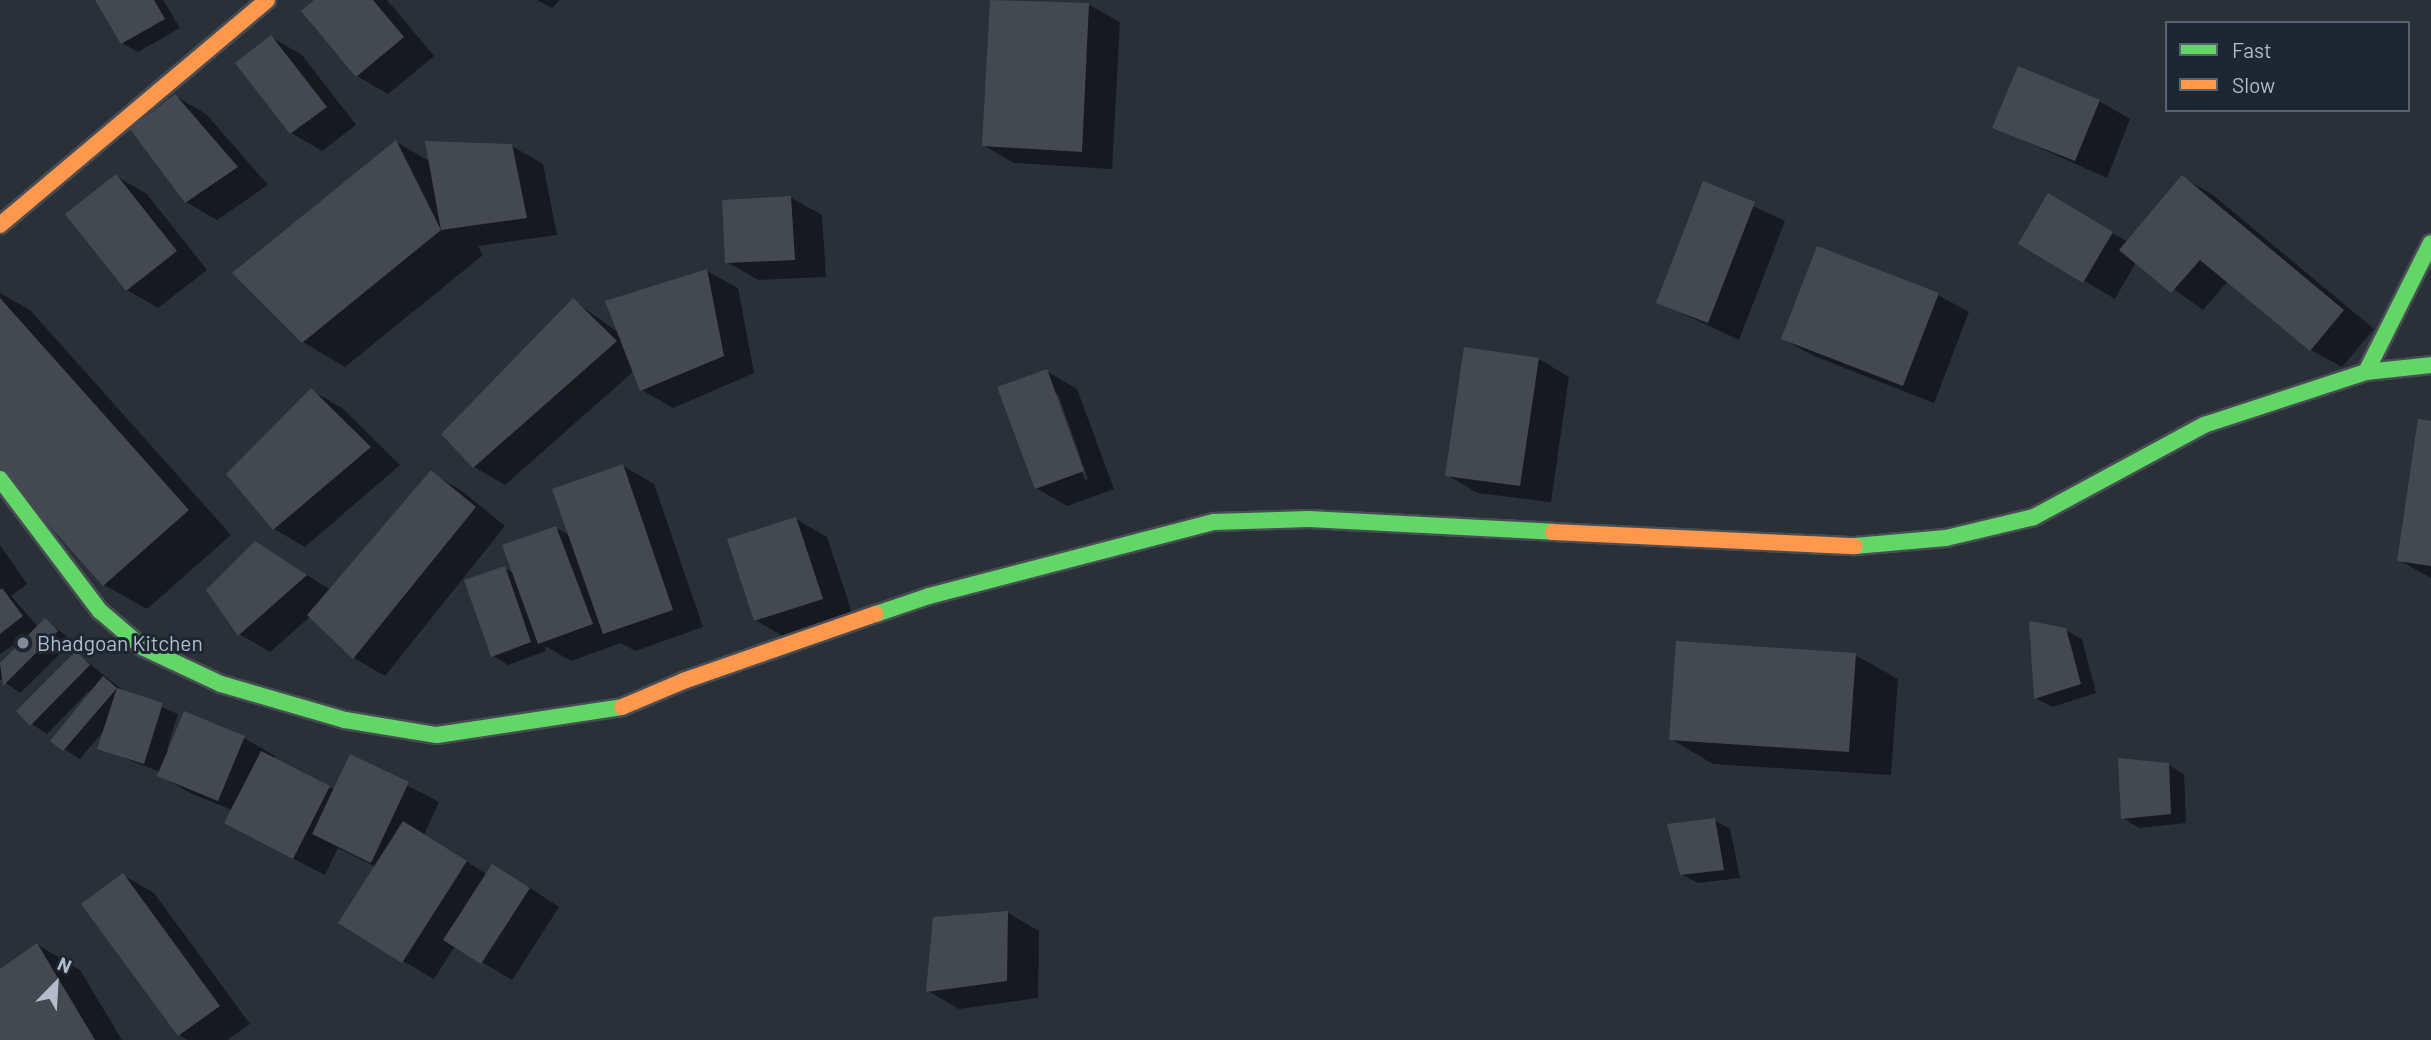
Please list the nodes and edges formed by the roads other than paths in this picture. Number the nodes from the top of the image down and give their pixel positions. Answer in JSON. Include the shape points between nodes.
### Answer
{"nodes":[{"id":1,"x":267,"y":0,"type":"edge"},
{"id":2,"x":0,"y":225,"type":"edge"},
{"id":3,"x":2431,"y":243,"type":"edge"},
{"id":4,"x":2431,"y":365,"type":"edge"},
{"id":5,"x":2366,"y":372,"type":"junction"},
{"id":6,"x":0,"y":479,"type":"edge"}],
"edges":[{"from":1,"to":2,"type":"main road"},
{"from":3,"to":5,"type":"main road"},
{"from":4,"to":5,"type":"main road"},
{"from":5,"to":6,"type":"main road","via":[[2204,425],[2034,517],[1946,538],[1843,547],[1309,519],[1214,522],[929,596],[686,680],[614,710],[437,736],[345,720],[221,684],[142,646],[100,611]]}]}
